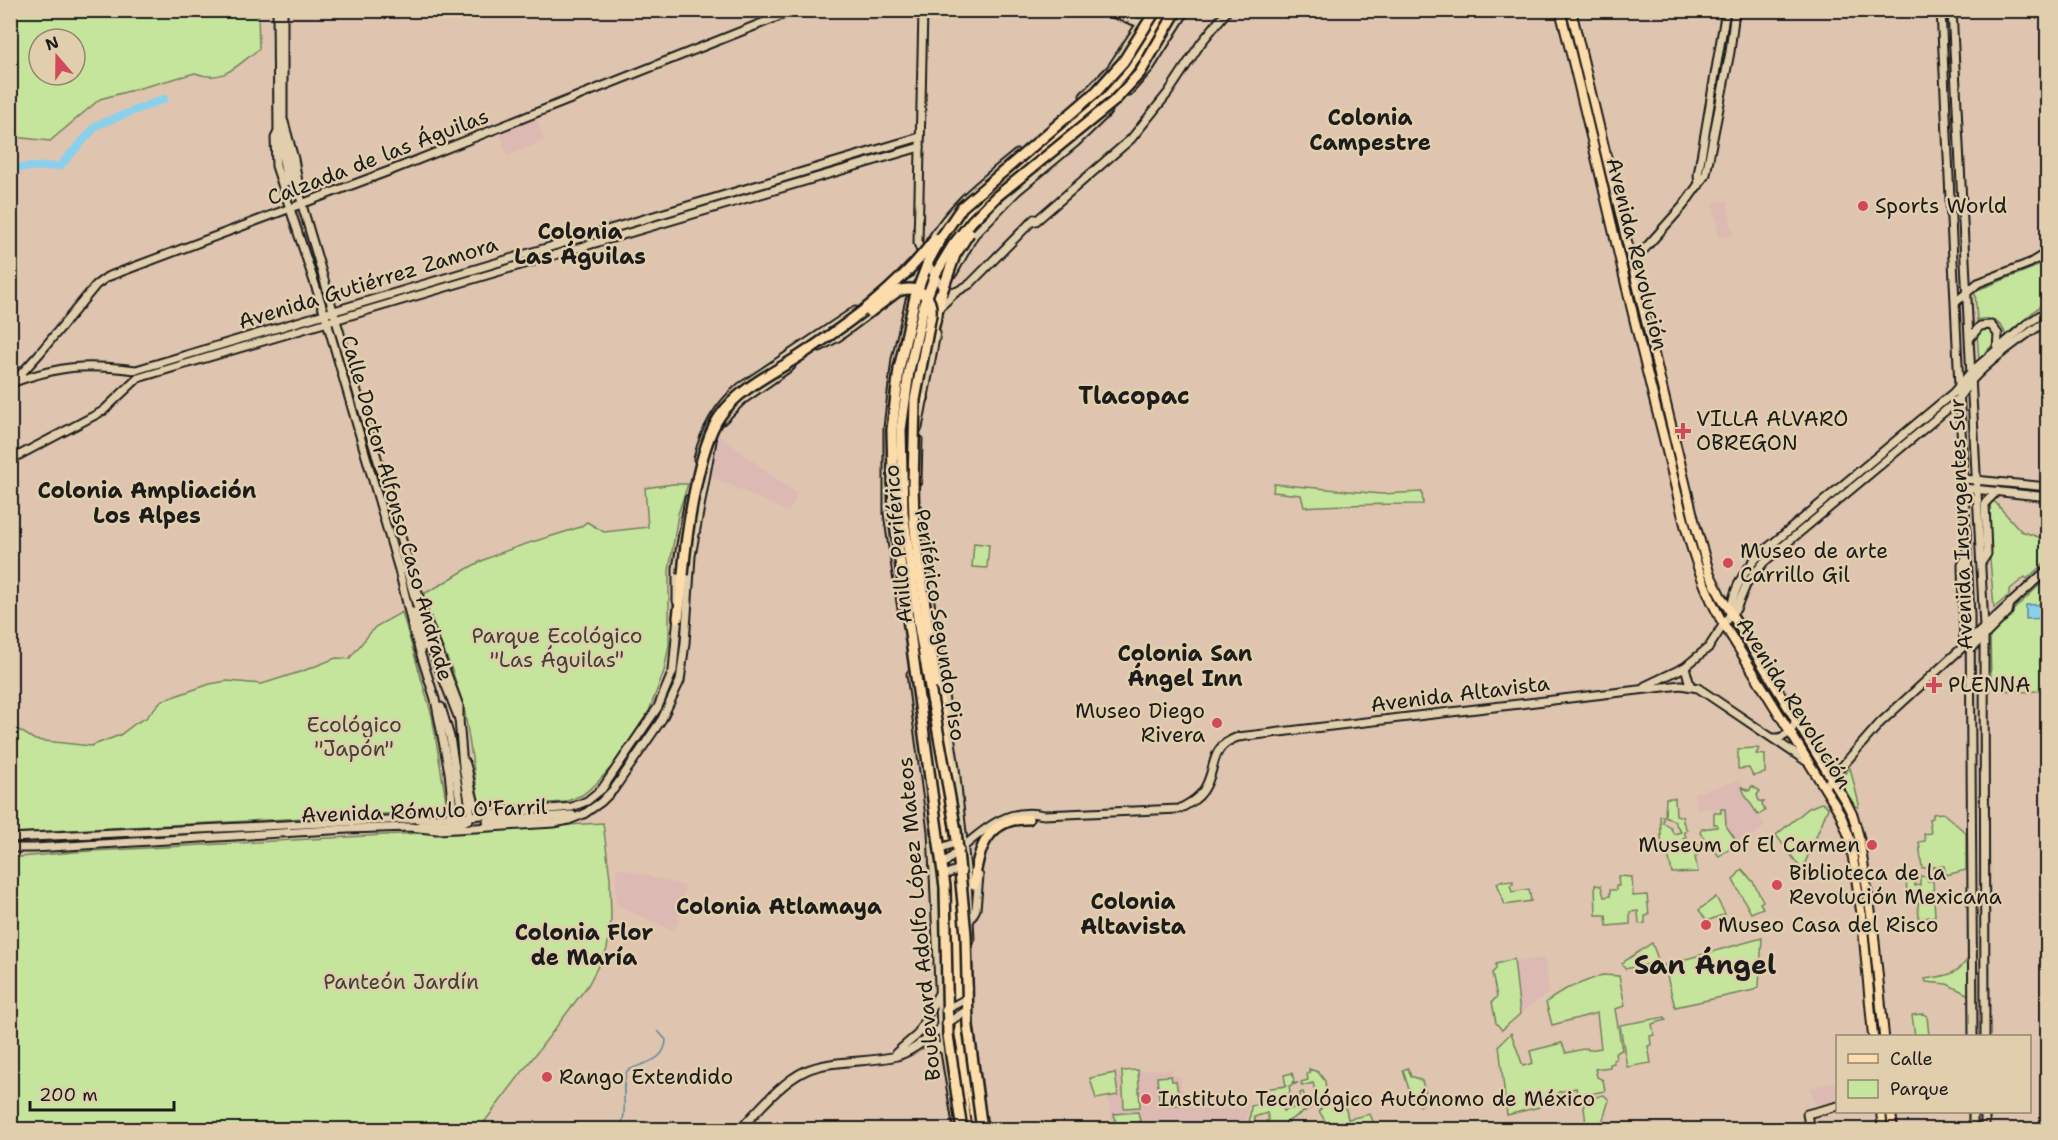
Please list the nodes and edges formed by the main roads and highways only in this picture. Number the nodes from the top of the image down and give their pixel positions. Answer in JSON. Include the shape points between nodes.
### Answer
{"nodes":[{"id":1,"x":277,"y":10,"type":"edge"},
{"id":2,"x":283,"y":10,"type":"edge"},
{"id":3,"x":795,"y":10,"type":"edge"},
{"id":4,"x":923,"y":10,"type":"edge"},
{"id":5,"x":1104,"y":10,"type":"edge"},
{"id":6,"x":1150,"y":10,"type":"edge"},
{"id":7,"x":1156,"y":10,"type":"edge"},
{"id":8,"x":1164,"y":10,"type":"edge"},
{"id":9,"x":1172,"y":10,"type":"edge"},
{"id":10,"x":1178,"y":10,"type":"edge"},
{"id":11,"x":1186,"y":10,"type":"edge"},
{"id":12,"x":1228,"y":10,"type":"edge"},
{"id":13,"x":1560,"y":10,"type":"edge"},
{"id":14,"x":1570,"y":10,"type":"edge"},
{"id":15,"x":1726,"y":10,"type":"edge"},
{"id":16,"x":1735,"y":10,"type":"edge"},
{"id":17,"x":1941,"y":10,"type":"edge"},
{"id":18,"x":1952,"y":10,"type":"edge"},
{"id":19,"x":1143,"y":24,"type":"junction"},
{"id":20,"x":1094,"y":88,"type":"junction"},
{"id":21,"x":1090,"y":107,"type":"junction"},
{"id":22,"x":282,"y":117,"type":"junction"},
{"id":23,"x":278,"y":132,"type":"junction"},
{"id":24,"x":920,"y":137,"type":"junction"},
{"id":25,"x":920,"y":147,"type":"junction"},
{"id":26,"x":1068,"y":148,"type":"junction"},
{"id":27,"x":1051,"y":149,"type":"junction"},
{"id":28,"x":1699,"y":185,"type":"junction"},
{"id":29,"x":996,"y":197,"type":"junction"},
{"id":30,"x":302,"y":205,"type":"junction"},
{"id":31,"x":962,"y":207,"type":"junction"},
{"id":32,"x":291,"y":208,"type":"junction"},
{"id":33,"x":918,"y":236,"type":"junction"},
{"id":34,"x":930,"y":243,"type":"junction"},
{"id":35,"x":2048,"y":252,"type":"edge"},
{"id":36,"x":923,"y":257,"type":"junction"},
{"id":37,"x":955,"y":258,"type":"junction"},
{"id":38,"x":1632,"y":263,"type":"junction"},
{"id":39,"x":930,"y":269,"type":"junction"},
{"id":40,"x":916,"y":279,"type":"junction"},
{"id":41,"x":924,"y":279,"type":"junction"},
{"id":42,"x":943,"y":290,"type":"junction"},
{"id":43,"x":956,"y":292,"type":"junction"},
{"id":44,"x":1967,"y":292,"type":"junction"},
{"id":45,"x":1641,"y":300,"type":"junction"},
{"id":46,"x":1956,"y":302,"type":"junction"},
{"id":47,"x":1631,"y":303,"type":"junction"},
{"id":48,"x":941,"y":306,"type":"junction"},
{"id":49,"x":2048,"y":310,"type":"edge"},
{"id":50,"x":334,"y":316,"type":"junction"},
{"id":51,"x":326,"y":318,"type":"junction"},
{"id":52,"x":2048,"y":320,"type":"edge"},
{"id":53,"x":1970,"y":338,"type":"junction"},
{"id":54,"x":210,"y":348,"type":"junction"},
{"id":55,"x":1996,"y":350,"type":"junction"},
{"id":56,"x":804,"y":353,"type":"junction"},
{"id":57,"x":212,"y":356,"type":"junction"},
{"id":58,"x":1971,"y":372,"type":"junction"},
{"id":59,"x":1972,"y":381,"type":"junction"},
{"id":60,"x":12,"y":384,"type":"edge"},
{"id":61,"x":1960,"y":387,"type":"junction"},
{"id":62,"x":1961,"y":397,"type":"junction"},
{"id":63,"x":1945,"y":399,"type":"junction"},
{"id":64,"x":917,"y":405,"type":"junction"},
{"id":65,"x":1951,"y":406,"type":"junction"},
{"id":66,"x":900,"y":446,"type":"junction"},
{"id":67,"x":1884,"y":456,"type":"junction"},
{"id":68,"x":888,"y":459,"type":"junction"},
{"id":69,"x":10,"y":460,"type":"edge"},
{"id":70,"x":1869,"y":469,"type":"junction"},
{"id":71,"x":1964,"y":479,"type":"junction"},
{"id":72,"x":693,"y":480,"type":"junction"},
{"id":73,"x":1976,"y":480,"type":"junction"},
{"id":74,"x":704,"y":482,"type":"junction"},
{"id":75,"x":2048,"y":487,"type":"edge"},
{"id":76,"x":1964,"y":488,"type":"junction"},
{"id":77,"x":1977,"y":489,"type":"junction"},
{"id":78,"x":1997,"y":491,"type":"junction"},
{"id":79,"x":2048,"y":497,"type":"edge"},
{"id":80,"x":918,"y":507,"type":"junction"},
{"id":81,"x":909,"y":518,"type":"junction"},
{"id":82,"x":1790,"y":529,"type":"junction"},
{"id":83,"x":1797,"y":536,"type":"junction"},
{"id":84,"x":1968,"y":556,"type":"junction"},
{"id":85,"x":1981,"y":563,"type":"junction"},
{"id":86,"x":2048,"y":569,"type":"edge"},
{"id":87,"x":2010,"y":603,"type":"junction"},
{"id":88,"x":1983,"y":609,"type":"junction"},
{"id":89,"x":920,"y":610,"type":"junction"},
{"id":90,"x":1964,"y":610,"type":"junction"},
{"id":91,"x":1731,"y":613,"type":"junction"},
{"id":92,"x":1970,"y":616,"type":"junction"},
{"id":93,"x":678,"y":618,"type":"junction"},
{"id":94,"x":932,"y":618,"type":"junction"},
{"id":95,"x":1725,"y":625,"type":"junction"},
{"id":96,"x":1984,"y":627,"type":"junction"},
{"id":97,"x":1984,"y":636,"type":"junction"},
{"id":98,"x":1971,"y":639,"type":"junction"},
{"id":99,"x":1968,"y":647,"type":"junction"},
{"id":100,"x":1685,"y":667,"type":"junction"},
{"id":101,"x":428,"y":670,"type":"junction"},
{"id":102,"x":1690,"y":685,"type":"junction"},
{"id":103,"x":1634,"y":690,"type":"junction"},
{"id":104,"x":459,"y":719,"type":"junction"},
{"id":105,"x":1796,"y":719,"type":"junction"},
{"id":106,"x":1790,"y":732,"type":"junction"},
{"id":107,"x":1770,"y":736,"type":"junction"},
{"id":108,"x":920,"y":745,"type":"junction"},
{"id":109,"x":464,"y":760,"type":"junction"},
{"id":110,"x":1809,"y":763,"type":"junction"},
{"id":111,"x":930,"y":764,"type":"dead end"},
{"id":112,"x":952,"y":775,"type":"tunnel mouth"},
{"id":113,"x":1832,"y":779,"type":"junction"},
{"id":114,"x":1824,"y":787,"type":"junction"},
{"id":115,"x":467,"y":796,"type":"junction"},
{"id":116,"x":457,"y":800,"type":"junction"},
{"id":117,"x":589,"y":810,"type":"junction"},
{"id":118,"x":1044,"y":815,"type":"junction"},
{"id":119,"x":470,"y":816,"type":"junction"},
{"id":120,"x":447,"y":818,"type":"junction"},
{"id":121,"x":489,"y":818,"type":"junction"},
{"id":122,"x":1028,"y":819,"type":"junction"},
{"id":123,"x":379,"y":824,"type":"junction"},
{"id":124,"x":410,"y":827,"type":"junction"},
{"id":125,"x":983,"y":831,"type":"junction"},
{"id":126,"x":10,"y":838,"type":"edge"},
{"id":127,"x":961,"y":841,"type":"junction"},
{"id":128,"x":10,"y":848,"type":"edge"},
{"id":129,"x":937,"y":849,"type":"junction"},
{"id":130,"x":935,"y":872,"type":"junction"},
{"id":131,"x":970,"y":882,"type":"junction"},
{"id":132,"x":936,"y":883,"type":"junction"},
{"id":133,"x":970,"y":920,"type":"junction"},
{"id":134,"x":939,"y":993,"type":"junction"},
{"id":135,"x":967,"y":998,"type":"junction"},
{"id":136,"x":971,"y":1007,"type":"junction"},
{"id":137,"x":943,"y":1011,"type":"junction"},
{"id":138,"x":944,"y":1026,"type":"junction"},
{"id":139,"x":1873,"y":1035,"type":"edge"},
{"id":140,"x":1884,"y":1035,"type":"edge"},
{"id":141,"x":1973,"y":1035,"type":"edge"},
{"id":142,"x":1985,"y":1035,"type":"edge"},
{"id":143,"x":920,"y":1043,"type":"junction"},
{"id":144,"x":944,"y":1050,"type":"junction"},
{"id":145,"x":889,"y":1056,"type":"junction"},
{"id":146,"x":972,"y":1091,"type":"dead end"},
{"id":147,"x":973,"y":1103,"type":"junction"},
{"id":148,"x":1836,"y":1107,"type":"edge"},
{"id":149,"x":1881,"y":1113,"type":"edge"},
{"id":150,"x":1891,"y":1113,"type":"edge"},
{"id":151,"x":1973,"y":1113,"type":"edge"},
{"id":152,"x":1985,"y":1113,"type":"edge"},
{"id":153,"x":739,"y":1130,"type":"edge"},
{"id":154,"x":958,"y":1130,"type":"edge"},
{"id":155,"x":964,"y":1130,"type":"edge"},
{"id":156,"x":981,"y":1130,"type":"edge"},
{"id":157,"x":1810,"y":1130,"type":"edge"},
{"id":158,"x":1883,"y":1130,"type":"edge"},
{"id":159,"x":1893,"y":1130,"type":"edge"},
{"id":160,"x":1973,"y":1130,"type":"edge"},
{"id":161,"x":1985,"y":1130,"type":"edge"}],
"edges":[{"from":1,"to":22,"type":"main road"},
{"from":2,"to":22,"type":"main road"},
{"from":3,"to":30,"type":"main road","name":"Calzada de las Águilas"},
{"from":4,"to":24,"type":"main road"},
{"from":5,"to":19,"type":"main road"},
{"from":6,"to":19,"type":"main road","name":"Boulevard Adolfo López Mateos"},
{"from":7,"to":31,"type":"highway","name":"Periférico Segundo Piso","bridge":true,"via":[[1123,62],[1096,91]]},
{"from":8,"to":21,"type":"highway","name":"Anillo Periférico","via":[[1137,57]]},
{"from":9,"to":27,"type":"highway","name":"Anillo Periférico","via":[[1143,64],[1113,96]]},
{"from":10,"to":29,"type":"highway","name":"Periférico Segundo Piso","bridge":true,"via":[[1140,73],[1113,102]]},
{"from":11,"to":26,"type":"main road","name":"Boulevard Adolfo López Mateos","via":[[1142,79]]},
{"from":12,"to":43,"type":"main road","via":[[1131,139],[1051,204],[970,284]]},
{"from":13,"to":47,"type":"main road","name":"Avenida Revolución"},
{"from":14,"to":38,"type":"main road","name":"Avenida Revolución"},
{"from":15,"to":28,"type":"main road"},
{"from":16,"to":28,"type":"main road","via":[[1716,129],[1706,174]]},
{"from":17,"to":46,"type":"main road","name":"Avenida Insurgentes Sur"},
{"from":18,"to":44,"type":"main road","name":"Avenida Insurgentes Sur"},
{"from":19,"to":20,"type":"main road","name":"Boulevard Adolfo López Mateos"},
{"from":20,"to":21,"type":"highway"},
{"from":20,"to":34,"type":"main road","name":"Boulevard Adolfo López Mateos","via":[[956,206]]},
{"from":21,"to":66,"type":"highway","name":"Anillo Periférico","via":[[976,206],[943,244],[925,298]]},
{"from":22,"to":23,"type":"main road"},
{"from":22,"to":23,"type":"main road","via":[[289,181]]},
{"from":22,"to":30,"type":"main road","name":"Calle Doctor Alfonso Caso Andrade"},
{"from":23,"to":32,"type":"main road","name":"Calle Doctor Alfonso Caso Andrade","via":[[276,166]]},
{"from":24,"to":25,"type":"main road"},
{"from":24,"to":50,"type":"main road","name":"Avenida Gutiérrez Zamora"},
{"from":25,"to":33,"type":"main road"},
{"from":25,"to":50,"type":"main road","name":"Avenida Gutiérrez Zamora"},
{"from":26,"to":27,"type":"highway"},
{"from":26,"to":37,"type":"main road","name":"Boulevard Adolfo López Mateos","via":[[1017,191]]},
{"from":27,"to":64,"type":"highway","name":"Anillo Periférico","via":[[980,211],[948,259],[932,298]]},
{"from":28,"to":38,"type":"main road"},
{"from":29,"to":64,"type":"highway","bridge":true,"via":[[955,255],[945,279]]},
{"from":29,"to":156,"type":"highway","name":"Periférico Segundo Piso","bridge":true,"via":[[972,220],[936,273],[916,333],[901,430],[903,513],[909,562],[956,831],[966,935],[968,1026]]},
{"from":30,"to":32,"type":"main road","name":"Calzada de las Águilas"},
{"from":30,"to":50,"type":"main road","name":"Calle Doctor Alfonso Caso Andrade"},
{"from":31,"to":56,"type":"highway","bridge":true,"via":[[894,285]]},
{"from":31,"to":155,"type":"highway","name":"Periférico Segundo Piso","bridge":true,"via":[[928,262],[915,297],[894,405],[892,463],[894,518],[945,887],[948,1035]]},
{"from":32,"to":51,"type":"main road","name":"Calle Doctor Alfonso Caso Andrade"},
{"from":32,"to":60,"type":"main road","name":"Calzada de las Águilas","via":[[106,277]]},
{"from":33,"to":34,"type":"main road"},
{"from":33,"to":36,"type":"main road"},
{"from":34,"to":36,"type":"main road","name":"Boulevard Adolfo López Mateos"},
{"from":34,"to":37,"type":"main road","bridge":true},
{"from":35,"to":44,"type":"main road","via":[[1978,283]]},
{"from":36,"to":39,"type":"main road"},
{"from":36,"to":40,"type":"main road","name":"Boulevard Adolfo López Mateos"},
{"from":36,"to":72,"type":"main road","name":"Avenida Rómulo O'Farril","via":[[868,302],[727,399],[706,431]]},
{"from":37,"to":39,"type":"main road","bridge":true},
{"from":37,"to":42,"type":"main road","name":"Boulevard Adolfo López Mateos"},
{"from":38,"to":45,"type":"main road","name":"Avenida Revolución"},
{"from":39,"to":41,"type":"main road","bridge":true},
{"from":39,"to":42,"type":"main road","bridge":true},
{"from":40,"to":41,"type":"main road"},
{"from":40,"to":68,"type":"main road","name":"Boulevard Adolfo López Mateos","via":[[896,359]]},
{"from":40,"to":74,"type":"main road","name":"Avenida Rómulo O'Farril","via":[[733,408],[713,439]]},
{"from":41,"to":42,"type":"main road","bridge":true},
{"from":42,"to":43,"type":"main road"},
{"from":42,"to":48,"type":"main road","name":"Boulevard Adolfo López Mateos"},
{"from":43,"to":48,"type":"main road"},
{"from":44,"to":46,"type":"main road"},
{"from":44,"to":53,"type":"main road","name":"Avenida Insurgentes Sur"},
{"from":45,"to":47,"type":"main road"},
{"from":45,"to":91,"type":"main road","name":"Avenida Revolución","via":[[1704,558]]},
{"from":46,"to":61,"type":"main road","name":"Avenida Insurgentes Sur"},
{"from":47,"to":95,"type":"main road","name":"Avenida Revolución","via":[[1695,561]]},
{"from":48,"to":64,"type":"main road","name":"Boulevard Adolfo López Mateos"},
{"from":49,"to":55,"type":"main road"},
{"from":50,"to":51,"type":"main road","name":"Avenida Gutiérrez Zamora"},
{"from":50,"to":104,"type":"main road","name":"Calle Doctor Alfonso Caso Andrade","via":[[424,613],[459,706]]},
{"from":51,"to":54,"type":"main road","name":"Avenida Gutiérrez Zamora"},
{"from":51,"to":57,"type":"main road","name":"Avenida Gutiérrez Zamora"},
{"from":51,"to":101,"type":"main road","name":"Calle Doctor Alfonso Caso Andrade","via":[[414,633]]},
{"from":52,"to":59,"type":"main road"},
{"from":53,"to":55,"type":"main road","via":[[1980,326],[1991,325],[1998,334]]},
{"from":53,"to":58,"type":"main road","name":"Avenida Insurgentes Sur"},
{"from":54,"to":57,"type":"main road"},
{"from":54,"to":60,"type":"main road","name":"Avenida Gutiérrez Zamora","via":[[135,370],[66,367]]},
{"from":55,"to":58,"type":"main road"},
{"from":56,"to":64,"type":"highway","bridge":true,"via":[[843,332],[898,291],[922,292],[932,309]]},
{"from":56,"to":93,"type":"highway","bridge":true,"via":[[742,393],[718,418],[709,436],[687,536]]},
{"from":57,"to":69,"type":"main road","name":"Avenida Gutiérrez Zamora","via":[[138,378],[103,411]]},
{"from":58,"to":59,"type":"main road","name":"Avenida Insurgentes Sur"},
{"from":58,"to":61,"type":"main road"},
{"from":59,"to":62,"type":"main road"},
{"from":59,"to":73,"type":"main road","name":"Avenida Insurgentes Sur"},
{"from":61,"to":62,"type":"main road","name":"Avenida Insurgentes Sur"},
{"from":61,"to":63,"type":"main road"},
{"from":62,"to":65,"type":"main road"},
{"from":62,"to":71,"type":"main road","name":"Avenida Insurgentes Sur"},
{"from":63,"to":65,"type":"main road"},
{"from":63,"to":67,"type":"main road"},
{"from":64,"to":80,"type":"main road","name":"Boulevard Adolfo López Mateos"},
{"from":64,"to":81,"type":"highway","name":"Anillo Periférico","via":[[908,442]]},
{"from":64,"to":112,"type":"highway","bridge":true,"via":[[914,519]]},
{"from":65,"to":67,"type":"main road"},
{"from":66,"to":68,"type":"highway"},
{"from":66,"to":155,"type":"highway","name":"Anillo Periférico","via":[[898,509],[952,888],[955,1035]]},
{"from":67,"to":70,"type":"main road"},
{"from":68,"to":108,"type":"main road","name":"Boulevard Adolfo López Mateos","via":[[888,513]]},
{"from":70,"to":82,"type":"main road"},
{"from":70,"to":83,"type":"main road"},
{"from":71,"to":73,"type":"main road"},
{"from":71,"to":76,"type":"main road","name":"Avenida Insurgentes Sur"},
{"from":72,"to":74,"type":"main road","via":[[698,477]]},
{"from":72,"to":93,"type":"main road","name":"Avenida Rómulo O'Farril","via":[[677,568]]},
{"from":73,"to":75,"type":"main road"},
{"from":73,"to":77,"type":"main road","name":"Avenida Insurgentes Sur"},
{"from":74,"to":117,"type":"main road","name":"Avenida Rómulo O'Farril","via":[[691,556],[680,681],[662,719],[622,777],[610,794]]},
{"from":76,"to":77,"type":"main road"},
{"from":76,"to":84,"type":"main road","name":"Avenida Insurgentes Sur"},
{"from":77,"to":78,"type":"main road"},
{"from":77,"to":85,"type":"main road","name":"Avenida Insurgentes Sur"},
{"from":78,"to":79,"type":"main road"},
{"from":78,"to":85,"type":"main road","via":[[1985,503],[1987,554]]},
{"from":80,"to":81,"type":"highway"},
{"from":80,"to":94,"type":"main road","name":"Boulevard Adolfo López Mateos"},
{"from":81,"to":89,"type":"highway","name":"Anillo Periférico"},
{"from":82,"to":83,"type":"main road"},
{"from":82,"to":91,"type":"main road","via":[[1745,572],[1731,598]]},
{"from":83,"to":91,"type":"main road","via":[[1754,572]]},
{"from":84,"to":90,"type":"main road","name":"Avenida Insurgentes Sur","via":[[1962,565]]},
{"from":84,"to":92,"type":"main road","name":"Avenida Insurgentes Sur"},
{"from":85,"to":88,"type":"main road","name":"Avenida Insurgentes Sur"},
{"from":86,"to":87,"type":"main road"},
{"from":87,"to":96,"type":"main road"},
{"from":87,"to":97,"type":"main road","via":[[2008,612]]},
{"from":88,"to":92,"type":"main road"},
{"from":88,"to":96,"type":"main road","name":"Avenida Insurgentes Sur"},
{"from":89,"to":94,"type":"highway"},
{"from":89,"to":147,"type":"highway","name":"Anillo Periférico","via":[[960,887],[960,1035]]},
{"from":90,"to":92,"type":"main road"},
{"from":90,"to":99,"type":"main road","name":"Avenida Insurgentes Sur"},
{"from":91,"to":95,"type":"main road"},
{"from":91,"to":105,"type":"main road","name":"Avenida Revolución"},
{"from":92,"to":98,"type":"main road","name":"Avenida Insurgentes Sur"},
{"from":93,"to":121,"type":"main road","name":"Avenida Rómulo O'Farril","via":[[676,658],[669,683],[658,707],[602,789],[572,807]]},
{"from":94,"to":127,"type":"main road","name":"Boulevard Adolfo López Mateos","via":[[956,768]]},
{"from":95,"to":100,"type":"main road","via":[[1709,647]]},
{"from":95,"to":106,"type":"main road","name":"Avenida Revolución"},
{"from":96,"to":97,"type":"main road","name":"Avenida Insurgentes Sur"},
{"from":96,"to":98,"type":"main road"},
{"from":97,"to":99,"type":"main road"},
{"from":97,"to":142,"type":"main road","name":"Avenida Insurgentes Sur"},
{"from":98,"to":99,"type":"main road"},
{"from":99,"to":113,"type":"main road","via":[[1880,723]]},
{"from":99,"to":141,"type":"main road","name":"Avenida Insurgentes Sur"},
{"from":100,"to":102,"type":"main road"},
{"from":100,"to":103,"type":"main road"},
{"from":101,"to":104,"type":"main road","via":[[387,508],[424,630]]},
{"from":101,"to":116,"type":"main road","name":"Calle Doctor Alfonso Caso Andrade","via":[[447,726]]},
{"from":102,"to":103,"type":"main road","name":"Avenida Altavista"},
{"from":102,"to":107,"type":"main road"},
{"from":103,"to":118,"type":"main road","name":"Avenida Altavista","via":[[1238,737],[1221,746],[1203,791],[1179,809]]},
{"from":104,"to":109,"type":"main road"},
{"from":105,"to":106,"type":"main road"},
{"from":105,"to":113,"type":"main road","name":"Avenida Revolución"},
{"from":106,"to":107,"type":"main road","via":[[1780,738]]},
{"from":106,"to":110,"type":"main road","name":"Avenida Revolución"},
{"from":107,"to":110,"type":"main road"},
{"from":108,"to":111,"type":"highway"},
{"from":108,"to":129,"type":"main road","name":"Boulevard Adolfo López Mateos"},
{"from":109,"to":115,"type":"main road"},
{"from":109,"to":121,"type":"main road","via":[[477,808]]},
{"from":110,"to":114,"type":"main road","name":"Avenida Revolución"},
{"from":113,"to":114,"type":"main road"},
{"from":113,"to":140,"type":"main road","name":"Avenida Revolución","via":[[1853,816],[1859,837]]},
{"from":114,"to":139,"type":"main road","name":"Avenida Revolución","via":[[1850,839]]},
{"from":115,"to":116,"type":"main road","via":[[462,807],[458,807]]},
{"from":115,"to":119,"type":"main road"},
{"from":116,"to":120,"type":"main road"},
{"from":117,"to":121,"type":"main road","via":[[572,815]]},
{"from":117,"to":124,"type":"main road","name":"Avenida Rómulo O'Farril","via":[[554,823],[437,830]]},
{"from":118,"to":122,"type":"main road"},
{"from":118,"to":125,"type":"main road","via":[[1007,816]]},
{"from":119,"to":120,"type":"main road","name":"Avenida Rómulo O'Farril"},
{"from":119,"to":121,"type":"main road","name":"Avenida Rómulo O'Farril"},
{"from":119,"to":124,"type":"main road","via":[[461,823]]},
{"from":120,"to":123,"type":"main road","name":"Avenida Rómulo O'Farril"},
{"from":122,"to":131,"type":"highway","via":[[1004,822],[989,836]]},
{"from":122,"to":133,"type":"main road","via":[[1001,830],[986,848],[976,909]]},
{"from":123,"to":124,"type":"main road","name":"Avenida Rómulo O'Farril"},
{"from":123,"to":126,"type":"main road","name":"Avenida Rómulo O'Farril"},
{"from":123,"to":128,"type":"main road","name":"Avenida Rómulo O'Farril"},
{"from":125,"to":127,"type":"main road"},
{"from":125,"to":127,"type":"main road"},
{"from":127,"to":129,"type":"main road","bridge":true},
{"from":127,"to":130,"type":"main road","bridge":true},
{"from":127,"to":131,"type":"main road","name":"Boulevard Adolfo López Mateos"},
{"from":129,"to":130,"type":"main road","name":"Boulevard Adolfo López Mateos"},
{"from":130,"to":132,"type":"main road","name":"Boulevard Adolfo López Mateos"},
{"from":131,"to":132,"type":"main road","bridge":true,"via":[[957,870]]},
{"from":131,"to":133,"type":"main road","name":"Boulevard Adolfo López Mateos"},
{"from":132,"to":134,"type":"main road","name":"Boulevard Adolfo López Mateos"},
{"from":133,"to":135,"type":"main road","name":"Boulevard Adolfo López Mateos"},
{"from":134,"to":137,"type":"main road","name":"Boulevard Adolfo López Mateos"},
{"from":134,"to":145,"type":"main road","via":[[917,1035]]},
{"from":135,"to":136,"type":"main road","name":"Boulevard Adolfo López Mateos"},
{"from":135,"to":137,"type":"main road","bridge":true},
{"from":136,"to":138,"type":"main road","bridge":true},
{"from":136,"to":156,"type":"main road","name":"Boulevard Adolfo López Mateos"},
{"from":137,"to":138,"type":"main road","name":"Boulevard Adolfo López Mateos"},
{"from":138,"to":143,"type":"main road"},
{"from":138,"to":144,"type":"main road","name":"Boulevard Adolfo López Mateos"},
{"from":143,"to":144,"type":"main road","via":[[932,1043]]},
{"from":143,"to":145,"type":"main road","via":[[900,1055]]},
{"from":144,"to":154,"type":"main road","name":"Boulevard Adolfo López Mateos"},
{"from":145,"to":153,"type":"main road","via":[[804,1071]]},
{"from":146,"to":147,"type":"highway"},
{"from":147,"to":156,"type":"highway","name":"Anillo Periférico"},
{"from":148,"to":157,"type":"main road","via":[[1807,1114]]},
{"from":149,"to":158,"type":"main road"},
{"from":150,"to":159,"type":"main road"},
{"from":151,"to":160,"type":"main road"},
{"from":152,"to":161,"type":"main road"}]}
